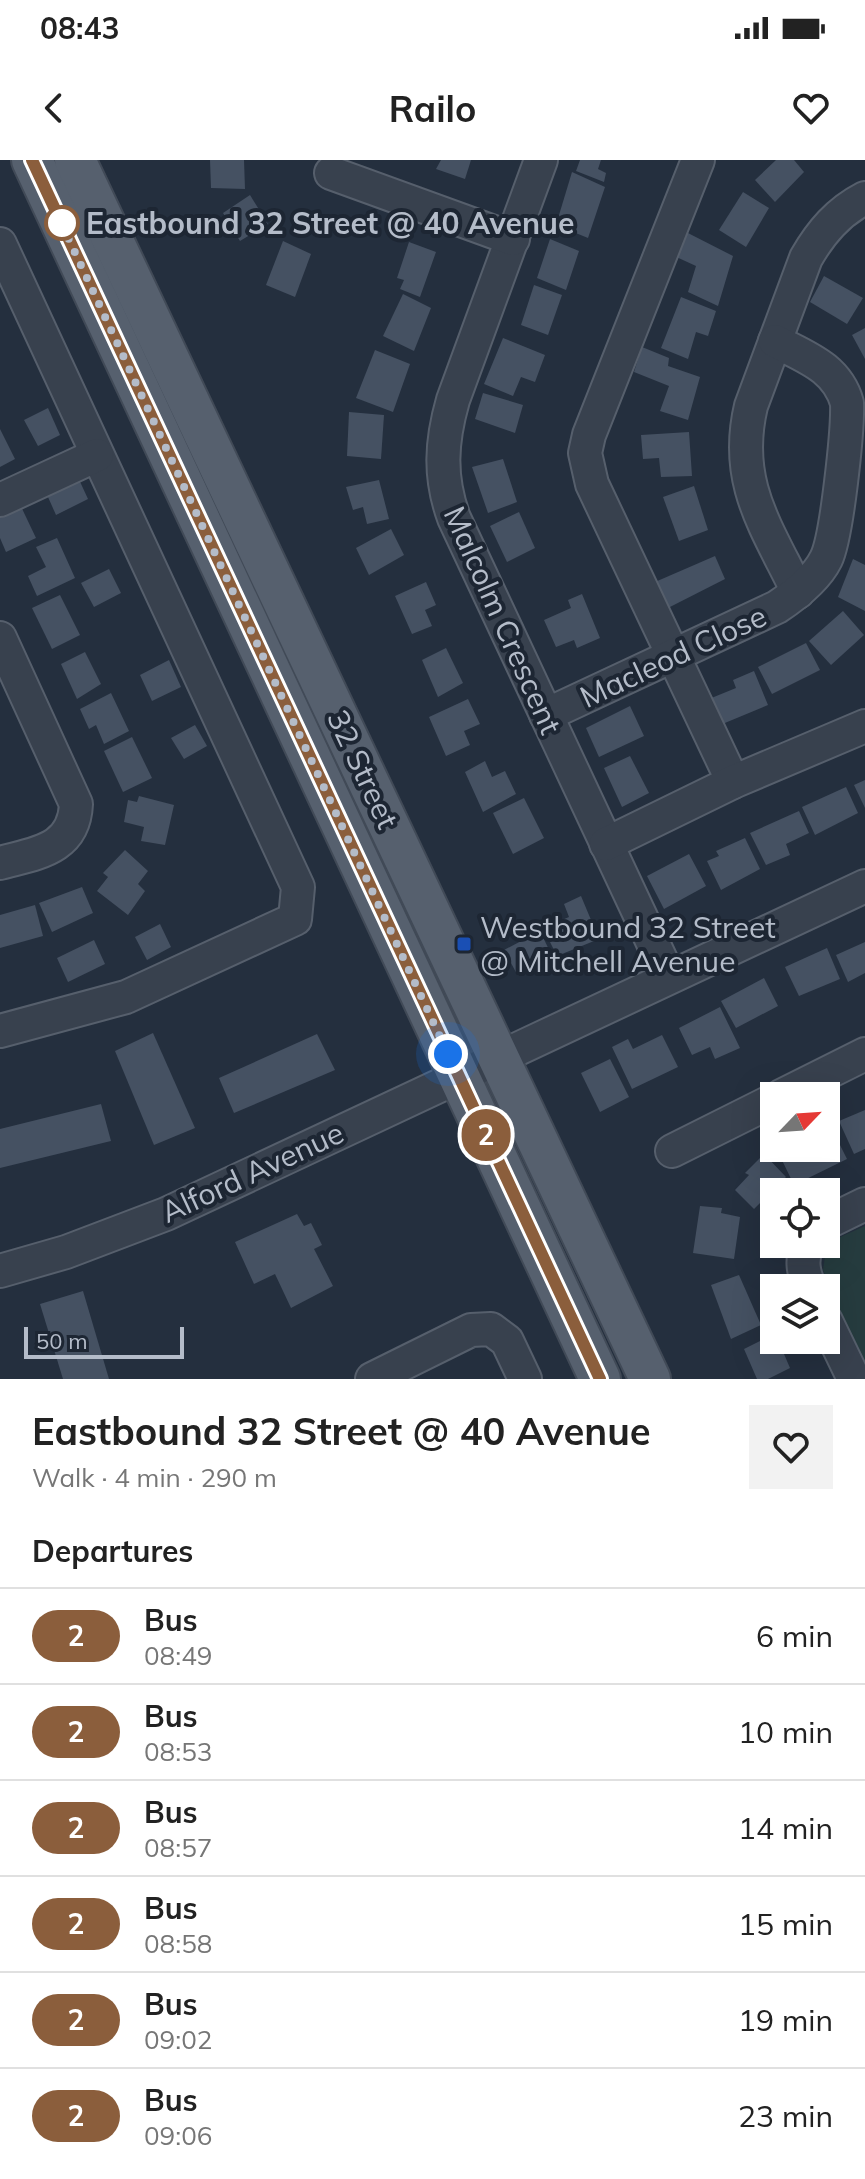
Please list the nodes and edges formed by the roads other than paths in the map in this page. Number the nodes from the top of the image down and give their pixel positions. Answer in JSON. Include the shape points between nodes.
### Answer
{"nodes":[{"id":1,"x":32,"y":160,"type":"edge"},
{"id":2,"x":75,"y":160,"type":"edge"},
{"id":3,"x":541,"y":160,"type":"edge"},
{"id":4,"x":698,"y":160,"type":"edge"},
{"id":5,"x":331,"y":173,"type":"dead end"},
{"id":6,"x":865,"y":198,"type":"edge"},
{"id":7,"x":513,"y":239,"type":"junction"},
{"id":8,"x":0,"y":244,"type":"edge"},
{"id":9,"x":775,"y":341,"type":"junction"},
{"id":10,"x":97,"y":455,"type":"junction"},
{"id":11,"x":0,"y":500,"type":"edge"},
{"id":12,"x":798,"y":592,"type":"junction"},
{"id":13,"x":0,"y":638,"type":"edge"},
{"id":14,"x":673,"y":656,"type":"junction"},
{"id":15,"x":546,"y":715,"type":"junction"},
{"id":16,"x":865,"y":726,"type":"edge"},
{"id":17,"x":733,"y":782,"type":"junction"},
{"id":18,"x":606,"y":844,"type":"junction"},
{"id":19,"x":0,"y":863,"type":"edge"},
{"id":20,"x":865,"y":886,"type":"edge"},
{"id":21,"x":669,"y":977,"type":"junction"},
{"id":22,"x":0,"y":1031,"type":"edge"},
{"id":23,"x":865,"y":1054,"type":"edge"},
{"id":24,"x":499,"y":1057,"type":"junction"},
{"id":25,"x":459,"y":1076,"type":"junction"},
{"id":26,"x":809,"y":1082,"type":"edge"},
{"id":27,"x":760,"y":1107,"type":"edge"},
{"id":28,"x":672,"y":1151,"type":"dead end"},
{"id":29,"x":865,"y":1204,"type":"edge"},
{"id":30,"x":840,"y":1216,"type":"edge"},
{"id":31,"x":0,"y":1271,"type":"edge"},
{"id":32,"x":840,"y":1350,"type":"edge"},
{"id":33,"x":372,"y":1379,"type":"edge"},
{"id":34,"x":525,"y":1379,"type":"edge"},
{"id":35,"x":600,"y":1379,"type":"edge"},
{"id":36,"x":650,"y":1379,"type":"edge"},
{"id":37,"x":854,"y":1379,"type":"edge"}],
"edges":[{"from":1,"to":25,"type":"main road","name":"32 Street"},
{"from":2,"to":24,"type":"main road","name":"32 Street"},
{"from":3,"to":7,"type":"street","name":"Malcolm Crescent"},
{"from":4,"to":14,"type":"street","via":[[585,453],[592,484]]},
{"from":5,"to":7,"type":"street"},
{"from":6,"to":9,"type":"street","name":"Macleod Close","via":[[817,238]]},
{"from":7,"to":15,"type":"street","name":"Malcolm Crescent","via":[[453,400],[442,474],[454,518]]},
{"from":8,"to":10,"type":"street"},
{"from":9,"to":12,"type":"street","name":"Macleod Close","via":[[746,426],[746,471],[754,501]]},
{"from":9,"to":12,"type":"street","name":"Macleod Close","via":[[826,368],[841,385],[847,403],[831,546],[821,568]]},
{"from":10,"to":11,"type":"street"},
{"from":10,"to":22,"type":"street","via":[[298,887],[295,919],[126,997]]},
{"from":12,"to":14,"type":"street","name":"Macleod Close"},
{"from":13,"to":19,"type":"street","via":[[76,804],[73,825],[63,840]]},
{"from":14,"to":15,"type":"street","name":"Macleod Close"},
{"from":14,"to":17,"type":"street"},
{"from":15,"to":18,"type":"street","name":"Malcolm Crescent"},
{"from":16,"to":17,"type":"street"},
{"from":17,"to":18,"type":"street"},
{"from":18,"to":21,"type":"street","name":"Malcolm Crescent"},
{"from":20,"to":21,"type":"street","name":"Alford Avenue"},
{"from":21,"to":24,"type":"street","name":"Alford Avenue"},
{"from":23,"to":26,"type":"street"},
{"from":24,"to":25,"type":"street","name":"Alford Avenue"},
{"from":24,"to":36,"type":"main road","name":"32 Street"},
{"from":25,"to":31,"type":"street","name":"Alford Avenue","via":[[166,1214]]},
{"from":25,"to":35,"type":"main road","name":"32 Street"},
{"from":27,"to":28,"type":"street"},
{"from":29,"to":30,"type":"street"},
{"from":32,"to":37,"type":"street"},
{"from":33,"to":34,"type":"street","via":[[471,1330],[491,1329],[507,1341]]}]}
